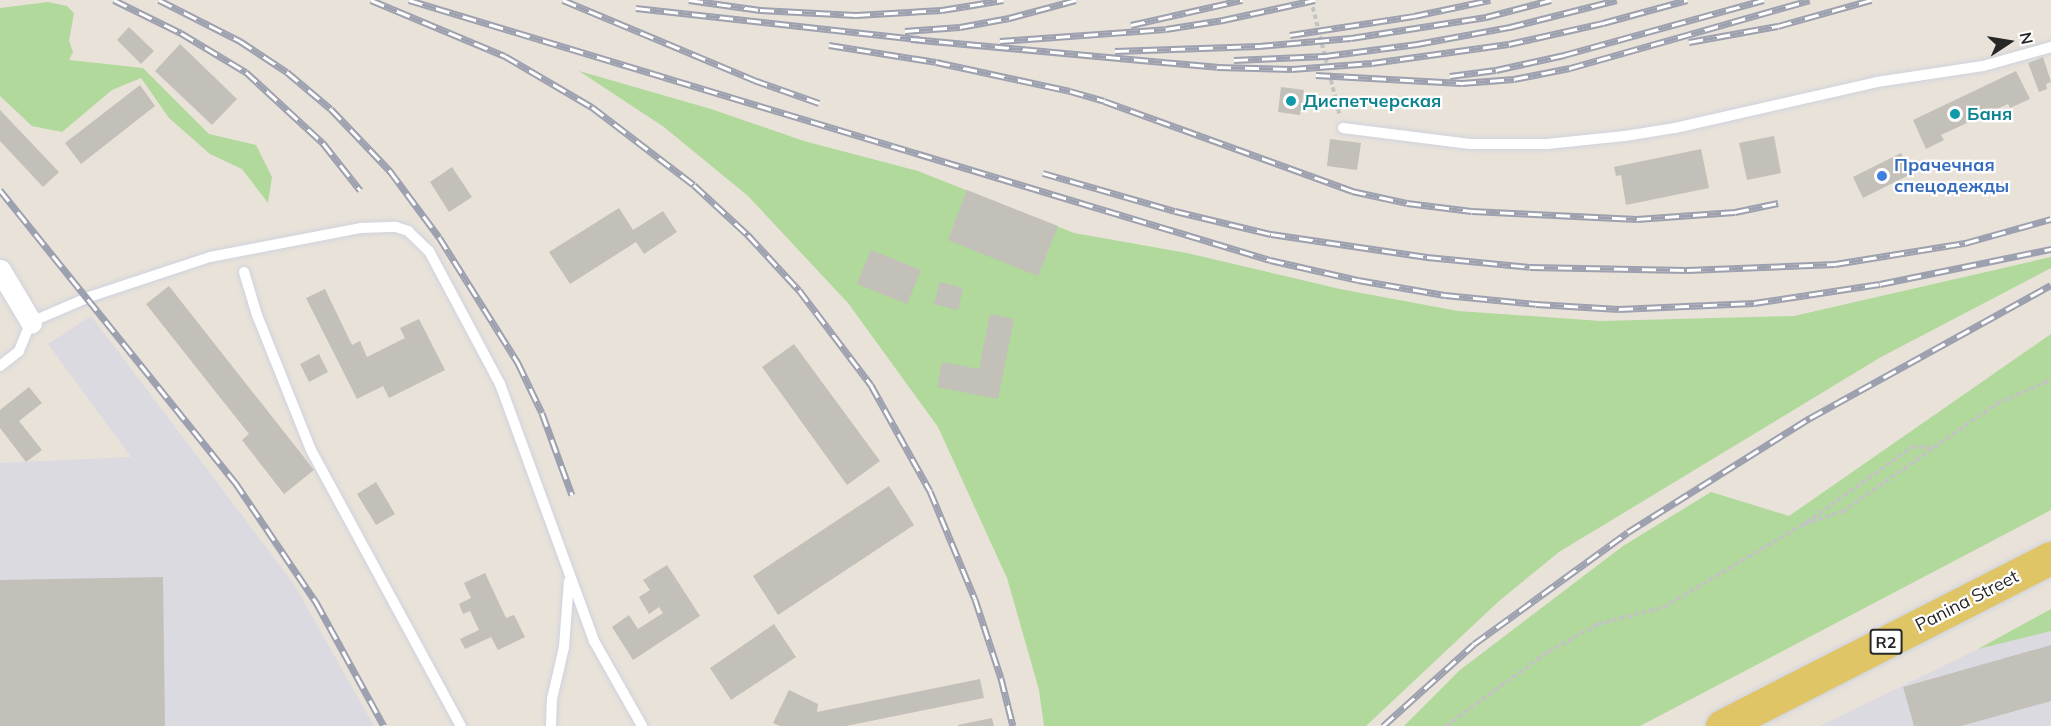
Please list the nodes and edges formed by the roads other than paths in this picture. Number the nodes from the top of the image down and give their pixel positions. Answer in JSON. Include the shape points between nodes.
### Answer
{"nodes":[{"id":1,"x":2051,"y":47,"type":"edge"},
{"id":2,"x":1343,"y":128,"type":"road end"},
{"id":3,"x":0,"y":270,"type":"edge"},
{"id":4,"x":244,"y":272,"type":"dead end"},
{"id":5,"x":31,"y":322,"type":"junction"},
{"id":6,"x":0,"y":366,"type":"edge"},
{"id":7,"x":2051,"y":558,"type":"edge"},
{"id":8,"x":569,"y":575,"type":"junction"},
{"id":9,"x":461,"y":726,"type":"edge"},
{"id":10,"x":551,"y":726,"type":"edge"},
{"id":11,"x":642,"y":726,"type":"edge"},
{"id":12,"x":1722,"y":726,"type":"edge"}],
"edges":[{"from":1,"to":2,"type":"lane","via":[[1983,66],[1877,82],[1625,136],[1547,144],[1480,144]]},
{"from":3,"to":5,"type":"street"},
{"from":4,"to":9,"type":"lane","via":[[311,450]]},
{"from":5,"to":6,"type":"lane","via":[[19,351]]},
{"from":5,"to":8,"type":"lane","via":[[89,297],[210,257],[361,228],[396,227],[408,231],[429,251],[500,384]]},
{"from":7,"to":12,"type":"main road","name":"Panina Street","number":"R2"},
{"from":8,"to":10,"type":"lane","via":[[564,647],[552,699]]},
{"from":8,"to":11,"type":"lane","via":[[594,641]]}]}
